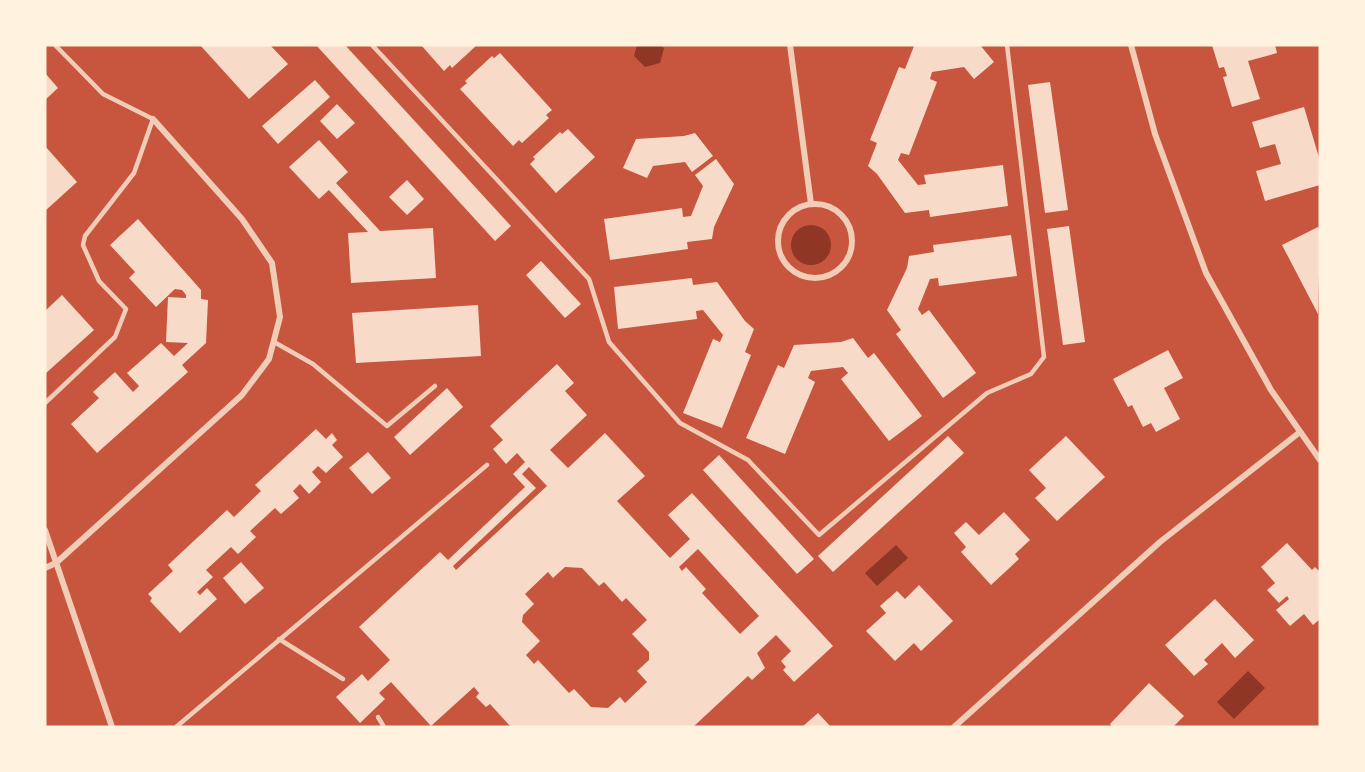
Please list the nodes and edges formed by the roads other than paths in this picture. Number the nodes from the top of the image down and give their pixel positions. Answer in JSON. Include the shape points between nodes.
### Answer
{"nodes":[{"id":1,"x":55,"y":45,"type":"edge"},
{"id":2,"x":372,"y":45,"type":"edge"},
{"id":3,"x":790,"y":45,"type":"edge"},
{"id":4,"x":1007,"y":45,"type":"edge"},
{"id":5,"x":1131,"y":45,"type":"edge"},
{"id":6,"x":153,"y":119,"type":"junction"},
{"id":7,"x":811,"y":204,"type":"junction"},
{"id":8,"x":274,"y":342,"type":"junction"},
{"id":9,"x":435,"y":386,"type":"dead end"},
{"id":10,"x":45,"y":403,"type":"edge"},
{"id":11,"x":1300,"y":432,"type":"junction"},
{"id":12,"x":1320,"y":460,"type":"edge"},
{"id":13,"x":488,"y":465,"type":"dead end"},
{"id":14,"x":45,"y":530,"type":"edge"},
{"id":15,"x":56,"y":563,"type":"junction"},
{"id":16,"x":45,"y":568,"type":"edge"},
{"id":17,"x":279,"y":639,"type":"junction"},
{"id":18,"x":343,"y":679,"type":"dead end"},
{"id":19,"x":378,"y":717,"type":"dead end"},
{"id":20,"x":112,"y":727,"type":"edge"},
{"id":21,"x":176,"y":727,"type":"edge"},
{"id":22,"x":384,"y":727,"type":"edge"},
{"id":23,"x":954,"y":727,"type":"edge"}],
"edges":[{"from":1,"to":6,"type":"lane","via":[[104,94]]},
{"from":2,"to":4,"type":"lane","via":[[589,279],[609,342],[680,423],[748,460],[819,535],[987,393],[1030,374],[1044,357]]},
{"from":3,"to":7,"type":"street"},
{"from":5,"to":11,"type":"street","via":[[1155,134],[1206,273],[1243,343]]},
{"from":6,"to":8,"type":"street","via":[[242,219],[272,263],[280,316]]},
{"from":6,"to":10,"type":"lane","via":[[134,173],[85,236],[83,245],[99,281],[126,309],[115,337]]},
{"from":7,"to":7,"type":"street","via":[[789,215],[780,231],[779,249],[792,271],[815,279],[827,277],[842,267],[852,251],[853,239],[844,217],[823,204]]},
{"from":8,"to":9,"type":"lane","via":[[313,364],[387,426]]},
{"from":8,"to":15,"type":"street","via":[[269,359],[242,395]]},
{"from":11,"to":12,"type":"street"},
{"from":11,"to":23,"type":"street","via":[[1160,542]]},
{"from":13,"to":17,"type":"lane"},
{"from":14,"to":15,"type":"street"},
{"from":15,"to":16,"type":"street"},
{"from":15,"to":20,"type":"street"},
{"from":17,"to":18,"type":"lane"},
{"from":17,"to":21,"type":"lane"},
{"from":19,"to":22,"type":"lane"}]}
